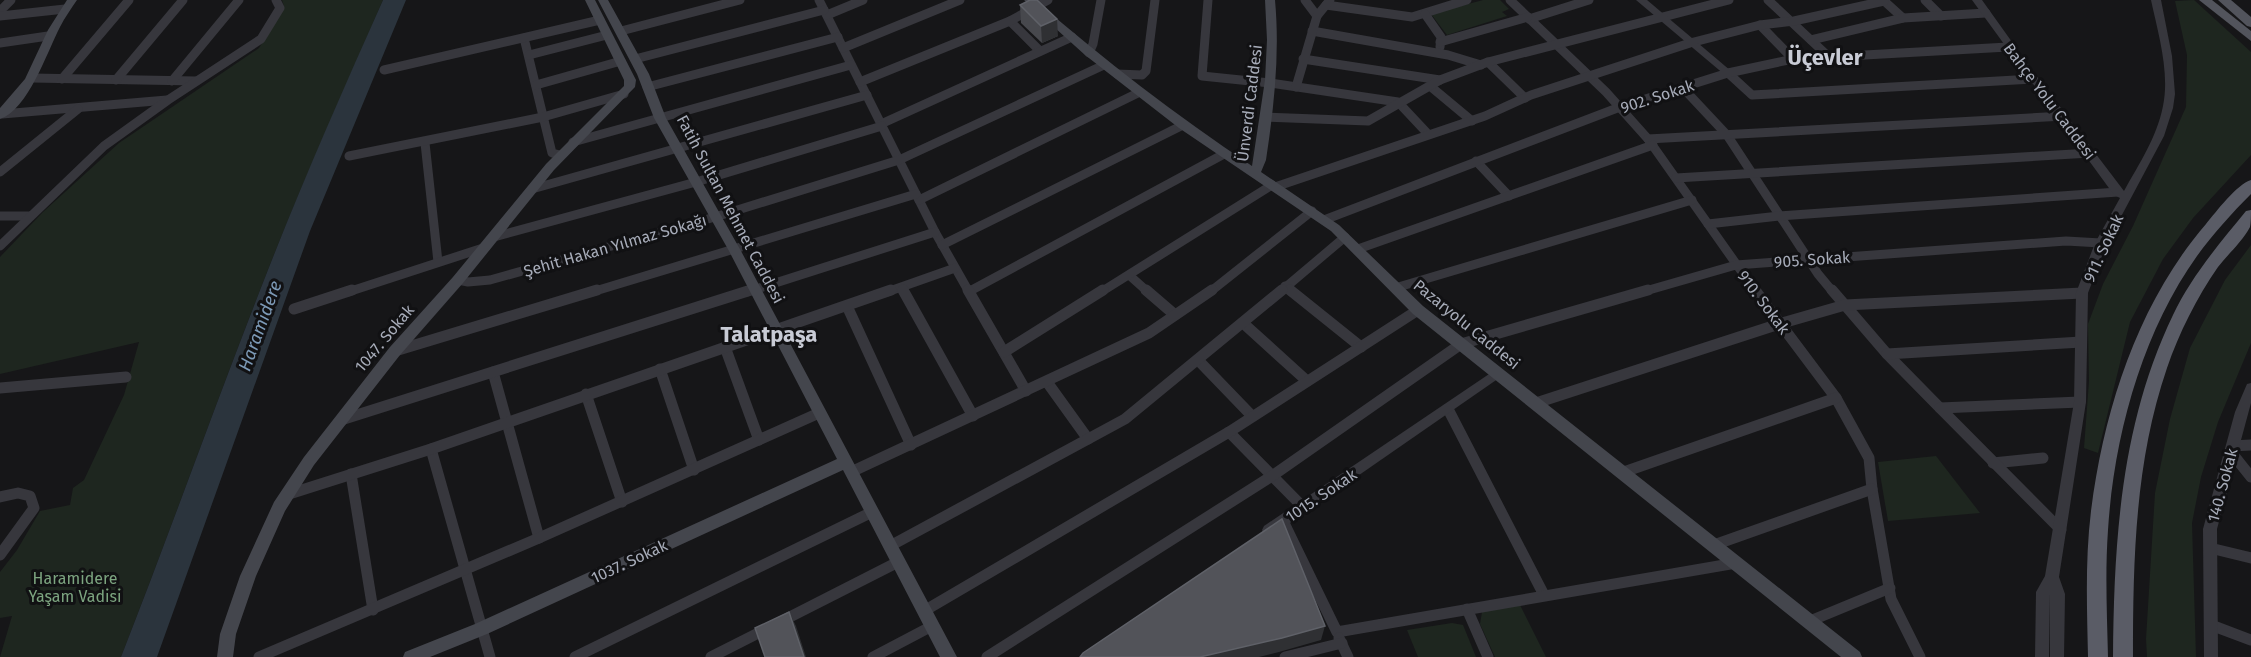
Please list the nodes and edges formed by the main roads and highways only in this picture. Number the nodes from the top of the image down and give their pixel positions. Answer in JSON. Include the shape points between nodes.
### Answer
{"nodes":[{"id":1,"x":590,"y":0,"type":"edge"},
{"id":2,"x":603,"y":0,"type":"edge"},
{"id":3,"x":1270,"y":0,"type":"edge"},
{"id":4,"x":2205,"y":0,"type":"edge"},
{"id":5,"x":2216,"y":0,"type":"edge"},
{"id":6,"x":2224,"y":0,"type":"edge"},
{"id":7,"x":69,"y":4,"type":"edge"},
{"id":8,"x":1033,"y":4,"type":"edge"},
{"id":9,"x":2251,"y":23,"type":"edge"},
{"id":10,"x":2251,"y":28,"type":"edge"},
{"id":11,"x":2251,"y":37,"type":"edge"},
{"id":12,"x":3,"y":109,"type":"edge"},
{"id":13,"x":1254,"y":174,"type":"junction"},
{"id":14,"x":2251,"y":185,"type":"edge"},
{"id":15,"x":2251,"y":215,"type":"edge"},
{"id":16,"x":848,"y":467,"type":"junction"},
{"id":17,"x":225,"y":657,"type":"edge"},
{"id":18,"x":411,"y":657,"type":"edge"},
{"id":19,"x":949,"y":657,"type":"edge"},
{"id":20,"x":1854,"y":657,"type":"edge"},
{"id":21,"x":2098,"y":657,"type":"edge"},
{"id":22,"x":2123,"y":657,"type":"edge"}],
"edges":[{"from":1,"to":17,"type":"main road","name":"1047. Sokak","via":[[621,61],[627,87],[560,155],[395,351],[286,495],[237,606]]},
{"from":2,"to":16,"type":"main road","name":"Fatih Sultan Mehmet Caddesi","via":[[635,58],[660,118]]},
{"from":3,"to":13,"type":"main road","name":"Ünverdi Caddesi","via":[[1274,36],[1270,82],[1260,160]]},
{"from":4,"to":11,"type":"main road"},
{"from":5,"to":10,"type":"main road"},
{"from":6,"to":9,"type":"main road"},
{"from":7,"to":12,"type":"main road","via":[[48,36],[32,78]]},
{"from":8,"to":13,"type":"main road","name":"Pazaryolu Caddesi","via":[[1104,65]]},
{"from":13,"to":20,"type":"main road","name":"Pazaryolu Caddesi","via":[[1324,220],[1418,310]]},
{"from":14,"to":21,"type":"highway","via":[[2202,238],[2179,273],[2140,350],[2120,408],[2100,512]]},
{"from":15,"to":22,"type":"highway","via":[[2206,269],[2190,299],[2167,346],[2142,420],[2124,536]]},
{"from":16,"to":18,"type":"main road","name":"1037. Sokak"},
{"from":16,"to":19,"type":"main road","name":"Fatih Sultan Mehmet Caddesi"}]}
